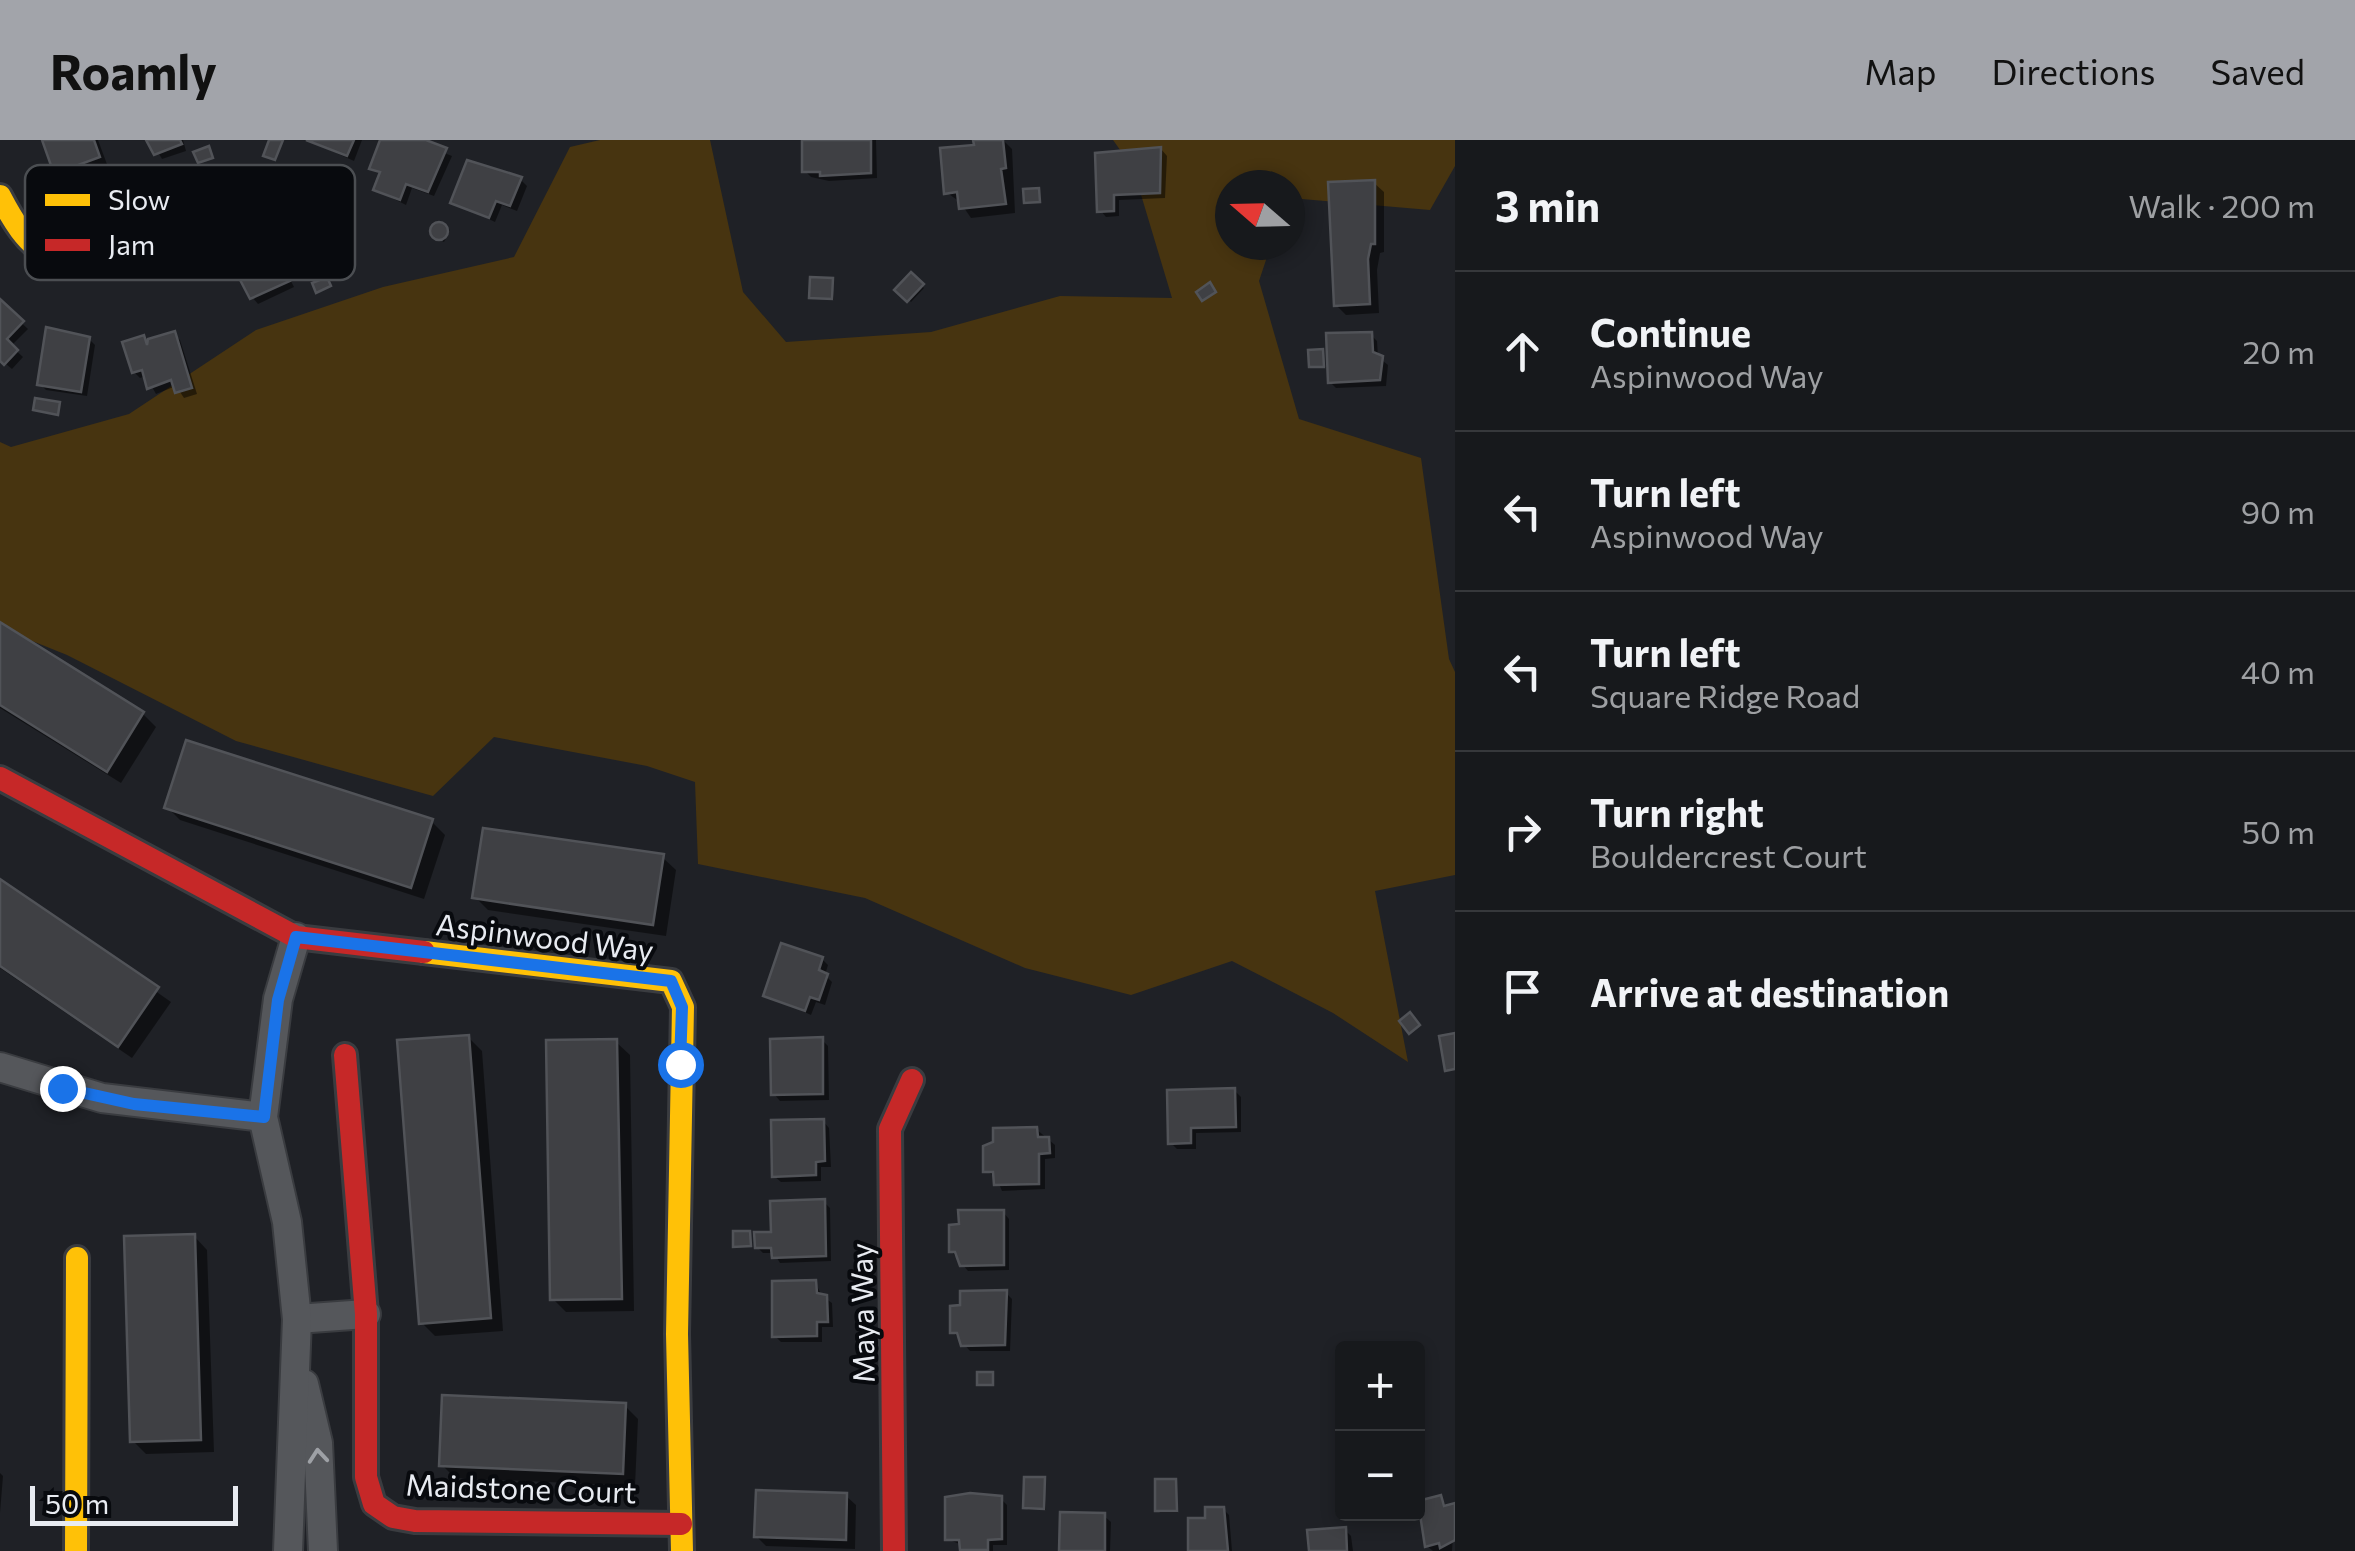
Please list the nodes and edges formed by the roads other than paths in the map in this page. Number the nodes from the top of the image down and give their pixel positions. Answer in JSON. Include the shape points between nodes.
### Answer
{"nodes":[{"id":1,"x":0,"y":196,"type":"edge"},
{"id":2,"x":25,"y":240,"type":"edge"},
{"id":3,"x":0,"y":778,"type":"edge"},
{"id":4,"x":296,"y":937,"type":"junction"},
{"id":5,"x":345,"y":1055,"type":"dead end"},
{"id":6,"x":0,"y":1067,"type":"edge"},
{"id":7,"x":912,"y":1080,"type":"dead end"},
{"id":8,"x":264,"y":1117,"type":"junction"},
{"id":9,"x":77,"y":1258,"type":"dead end"},
{"id":10,"x":366,"y":1314,"type":"junction"},
{"id":11,"x":297,"y":1319,"type":"junction"},
{"id":12,"x":298,"y":1363,"type":"junction"},
{"id":13,"x":681,"y":1524,"type":"junction"},
{"id":14,"x":76,"y":1551,"type":"edge"},
{"id":15,"x":288,"y":1551,"type":"edge"},
{"id":16,"x":323,"y":1551,"type":"edge"},
{"id":17,"x":682,"y":1551,"type":"edge"},
{"id":18,"x":894,"y":1551,"type":"edge"}],
"edges":[{"from":1,"to":2,"type":"street"},
{"from":3,"to":4,"type":"street","name":"Aspinwood Way"},
{"from":4,"to":8,"type":"street","via":[[278,1000]]},
{"from":4,"to":13,"type":"street","name":"Aspinwood Way","via":[[671,981],[682,1007]]},
{"from":5,"to":10,"type":"street","name":"Maidstone Court"},
{"from":6,"to":8,"type":"street","via":[[102,1098]]},
{"from":7,"to":18,"type":"street","name":"Maya Way","via":[[890,1128]]},
{"from":8,"to":11,"type":"street","via":[[287,1222]]},
{"from":9,"to":14,"type":"street"},
{"from":10,"to":11,"type":"street"},
{"from":10,"to":13,"type":"street","name":"Maidstone Court","via":[[366,1476],[374,1504],[392,1517]]},
{"from":11,"to":12,"type":"street"},
{"from":12,"to":15,"type":"street"},
{"from":16,"to":12,"type":"street","one_way":true,"via":[[318,1443]]},
{"from":13,"to":17,"type":"street","name":"Aspinwood Way"}]}
